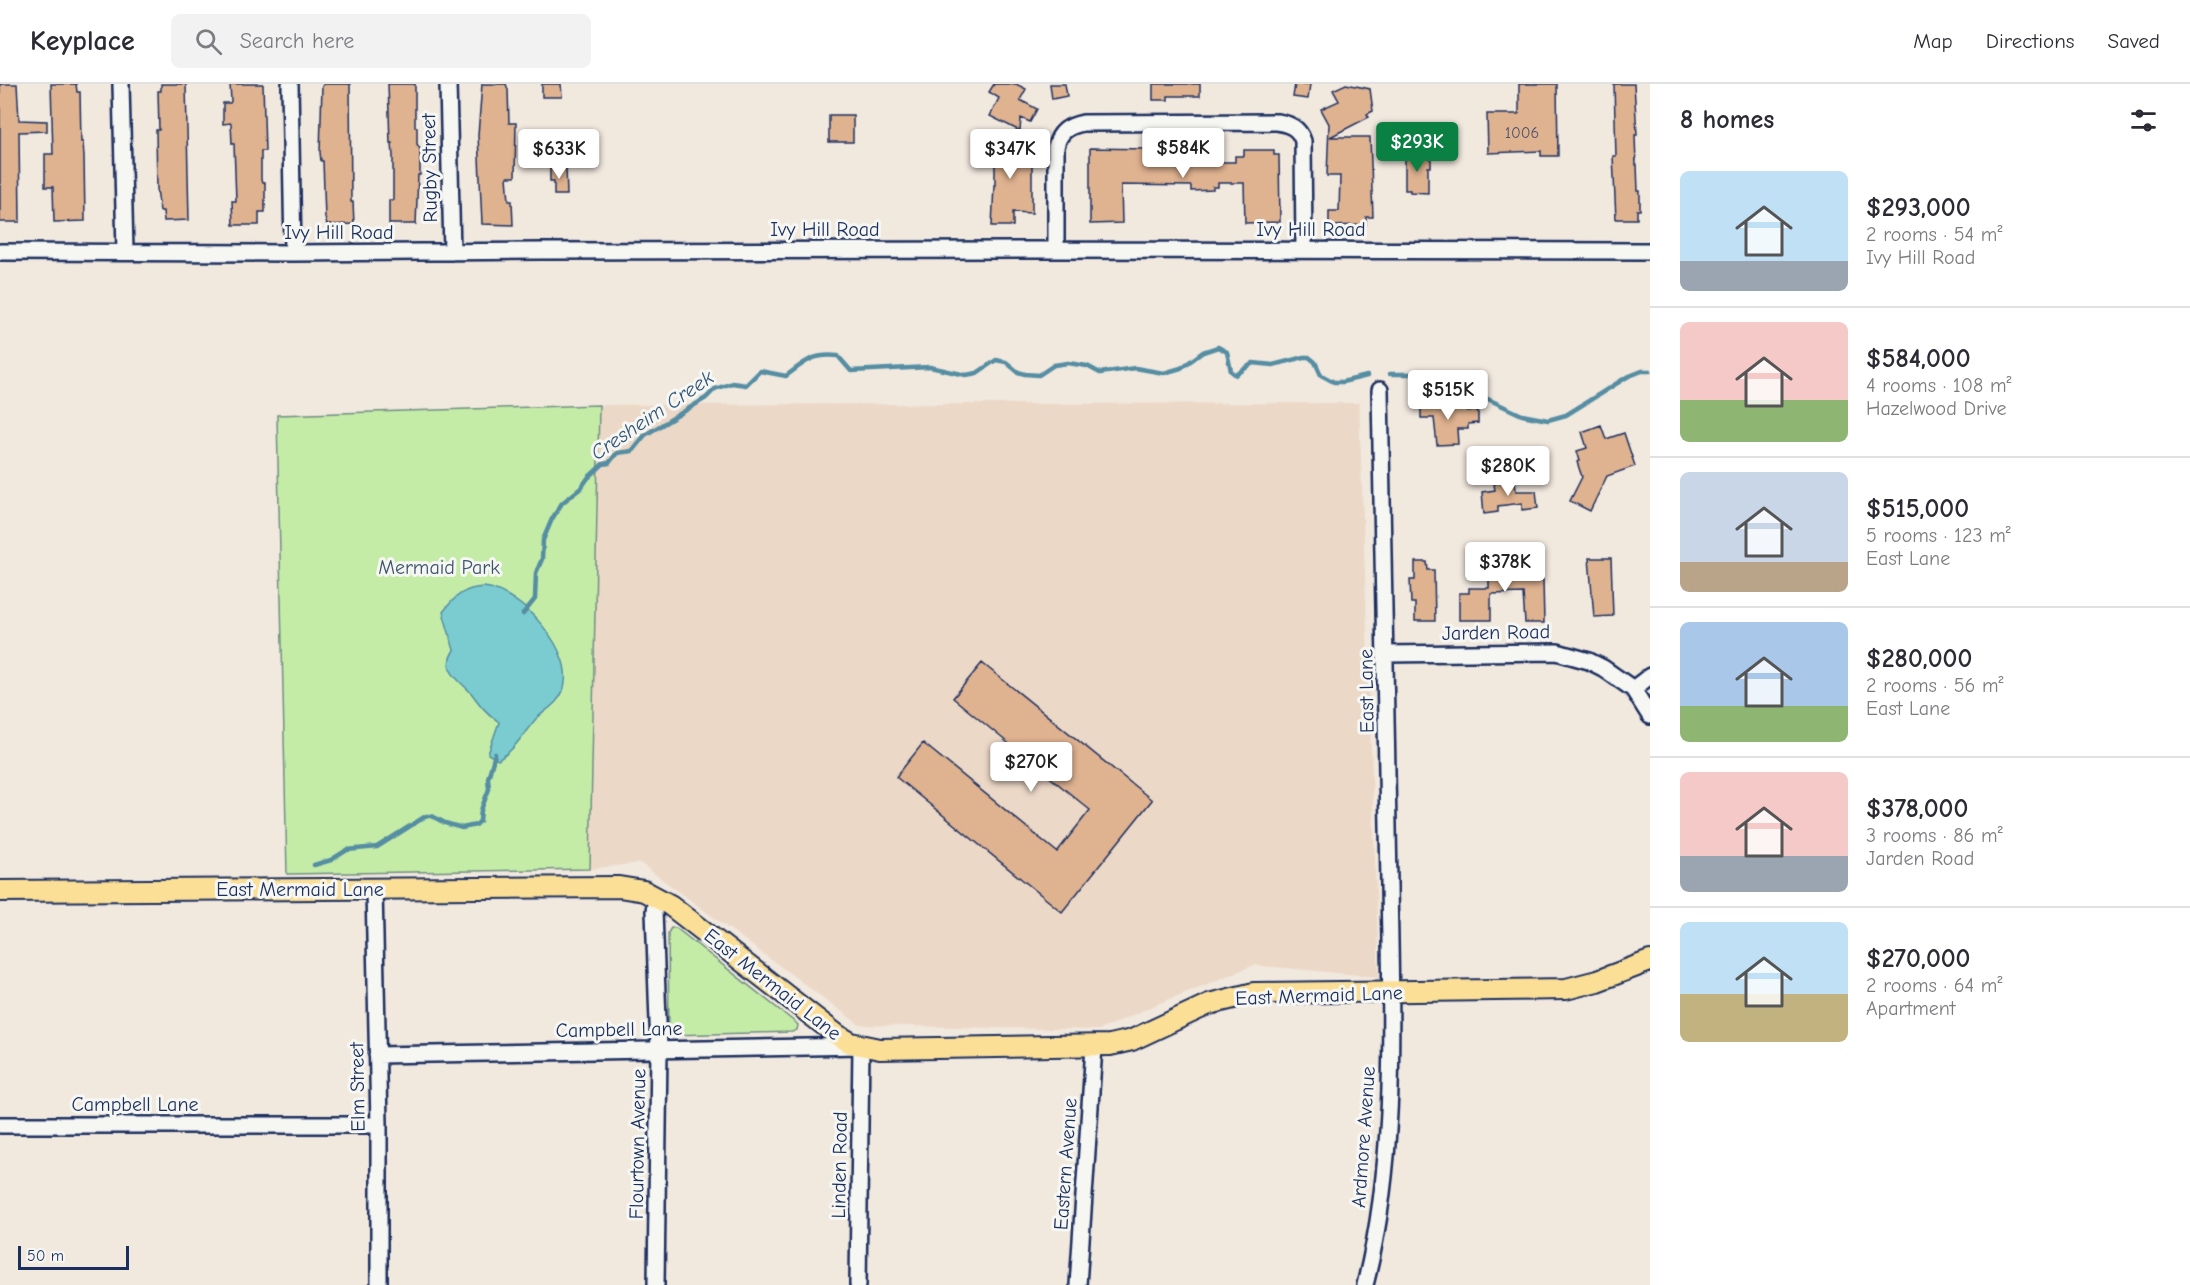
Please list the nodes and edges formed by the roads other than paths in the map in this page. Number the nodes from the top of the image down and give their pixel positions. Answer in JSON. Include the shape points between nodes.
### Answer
{"nodes":[{"id":1,"x":121,"y":84,"type":"edge"},
{"id":2,"x":290,"y":84,"type":"edge"},
{"id":3,"x":448,"y":84,"type":"edge"},
{"id":4,"x":1056,"y":249,"type":"junction"},
{"id":5,"x":1304,"y":250,"type":"junction"},
{"id":6,"x":1650,"y":251,"type":"edge"},
{"id":7,"x":0,"y":252,"type":"edge"},
{"id":8,"x":125,"y":252,"type":"junction"},
{"id":9,"x":452,"y":252,"type":"junction"},
{"id":10,"x":293,"y":253,"type":"junction"},
{"id":11,"x":1380,"y":390,"type":"dead end"},
{"id":12,"x":1386,"y":654,"type":"junction"},
{"id":13,"x":1650,"y":675,"type":"edge"},
{"id":14,"x":1633,"y":689,"type":"junction"},
{"id":15,"x":1650,"y":716,"type":"edge"},
{"id":16,"x":374,"y":889,"type":"junction"},
{"id":17,"x":0,"y":891,"type":"edge"},
{"id":18,"x":656,"y":897,"type":"junction"},
{"id":19,"x":1650,"y":961,"type":"edge"},
{"id":20,"x":1390,"y":991,"type":"junction"},
{"id":21,"x":861,"y":1046,"type":"junction"},
{"id":22,"x":1094,"y":1047,"type":"junction"},
{"id":23,"x":659,"y":1049,"type":"junction"},
{"id":24,"x":377,"y":1055,"type":"junction"},
{"id":25,"x":0,"y":1125,"type":"edge"},
{"id":26,"x":379,"y":1125,"type":"junction"},
{"id":27,"x":379,"y":1285,"type":"edge"},
{"id":28,"x":656,"y":1285,"type":"edge"},
{"id":29,"x":858,"y":1285,"type":"edge"},
{"id":30,"x":1078,"y":1285,"type":"edge"},
{"id":31,"x":1365,"y":1285,"type":"edge"}],
"edges":[{"from":1,"to":8,"type":"street"},
{"from":2,"to":10,"type":"street"},
{"from":3,"to":9,"type":"street","name":"Rugby Street"},
{"from":4,"to":5,"type":"street","name":"Ivy Hill Road"},
{"from":4,"to":5,"type":"street","via":[[1056,147],[1060,135],[1070,127],[1083,123],[1277,122],[1297,129],[1303,141]]},
{"from":4,"to":9,"type":"street","name":"Ivy Hill Road"},
{"from":5,"to":6,"type":"street","name":"Ivy Hill Road"},
{"from":7,"to":8,"type":"street","name":"Ivy Hill Road"},
{"from":8,"to":10,"type":"street","name":"Ivy Hill Road"},
{"from":9,"to":10,"type":"street","name":"Ivy Hill Road"},
{"from":11,"to":12,"type":"street","name":"East Lane"},
{"from":12,"to":14,"type":"street","name":"Jarden Road","via":[[1557,652],[1589,661]]},
{"from":12,"to":20,"type":"street","name":"East Lane"},
{"from":13,"to":14,"type":"street"},
{"from":14,"to":15,"type":"street"},
{"from":16,"to":17,"type":"main road","name":"East Mermaid Lane"},
{"from":16,"to":18,"type":"main road","name":"East Mermaid Lane","via":[[619,887]]},
{"from":16,"to":24,"type":"street","name":"Elm Street"},
{"from":18,"to":21,"type":"main road","name":"East Mermaid Lane","via":[[826,1028]]},
{"from":18,"to":23,"type":"street","name":"Flourtown Avenue"},
{"from":19,"to":20,"type":"main road","name":"East Mermaid Lane","via":[[1566,989]]},
{"from":20,"to":22,"type":"main road","name":"East Mermaid Lane","via":[[1239,995],[1209,1004],[1132,1040]]},
{"from":20,"to":31,"type":"street","name":"Ardmore Avenue","via":[[1384,1170]]},
{"from":21,"to":22,"type":"main road","name":"East Mermaid Lane"},
{"from":21,"to":23,"type":"street","name":"Campbell Lane"},
{"from":21,"to":29,"type":"street","name":"Linden Road"},
{"from":22,"to":30,"type":"street","name":"Eastern Avenue"},
{"from":23,"to":24,"type":"street","name":"Campbell Lane"},
{"from":23,"to":28,"type":"street","name":"Flourtown Avenue"},
{"from":24,"to":26,"type":"street","name":"Elm Street"},
{"from":25,"to":26,"type":"street","name":"Campbell Lane"},
{"from":26,"to":27,"type":"street","name":"Elm Street"}]}
